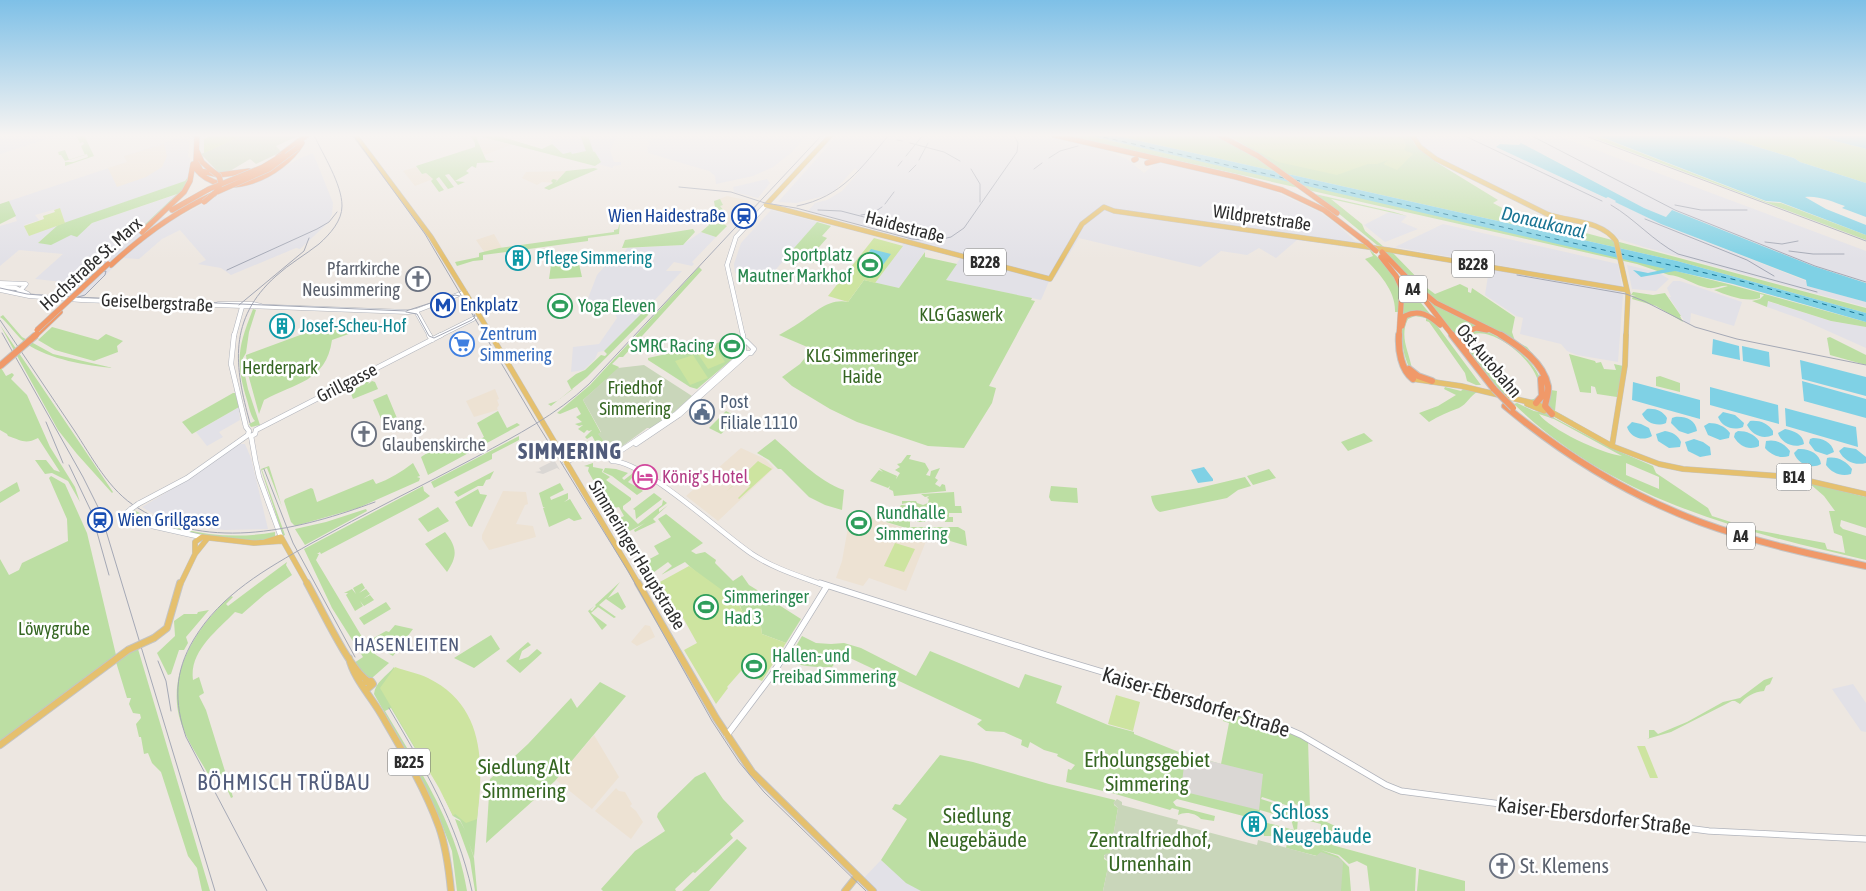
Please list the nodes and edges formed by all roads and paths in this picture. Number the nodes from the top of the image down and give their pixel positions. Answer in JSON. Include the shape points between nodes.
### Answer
{"nodes":[{"id":1,"x":190,"y":177,"type":"edge"},
{"id":2,"x":201,"y":177,"type":"edge"},
{"id":3,"x":204,"y":177,"type":"edge"},
{"id":4,"x":218,"y":177,"type":"edge"},
{"id":5,"x":241,"y":177,"type":"edge"},
{"id":6,"x":244,"y":177,"type":"edge"},
{"id":7,"x":254,"y":177,"type":"edge"},
{"id":8,"x":263,"y":177,"type":"edge"},
{"id":9,"x":386,"y":177,"type":"edge"},
{"id":10,"x":792,"y":177,"type":"edge"},
{"id":11,"x":1233,"y":177,"type":"edge"},
{"id":12,"x":1288,"y":177,"type":"edge"},
{"id":13,"x":1472,"y":177,"type":"edge"},
{"id":14,"x":766,"y":205,"type":"junction"},
{"id":15,"x":140,"y":234,"type":"junction"},
{"id":16,"x":1370,"y":243,"type":"junction"},
{"id":17,"x":1380,"y":253,"type":"junction"},
{"id":18,"x":120,"y":256,"type":"junction"},
{"id":19,"x":1050,"y":279,"type":"joint"},
{"id":20,"x":1409,"y":281,"type":"junction"},
{"id":21,"x":0,"y":286,"type":"edge"},
{"id":22,"x":1627,"y":290,"type":"junction"},
{"id":23,"x":465,"y":292,"type":"junction"},
{"id":24,"x":22,"y":293,"type":"junction"},
{"id":25,"x":242,"y":306,"type":"junction"},
{"id":26,"x":416,"y":311,"type":"junction"},
{"id":27,"x":478,"y":318,"type":"junction"},
{"id":28,"x":1440,"y":325,"type":"junction"},
{"id":29,"x":432,"y":340,"type":"junction"},
{"id":30,"x":1471,"y":361,"type":"junction"},
{"id":31,"x":0,"y":364,"type":"edge"},
{"id":32,"x":1409,"y":369,"type":"junction"},
{"id":33,"x":1413,"y":379,"type":"junction"},
{"id":34,"x":1432,"y":381,"type":"junction"},
{"id":35,"x":1490,"y":388,"type":"junction"},
{"id":36,"x":1547,"y":398,"type":"junction"},
{"id":37,"x":1537,"y":406,"type":"junction"},
{"id":38,"x":1552,"y":414,"type":"junction"},
{"id":39,"x":249,"y":434,"type":"junction"},
{"id":40,"x":1593,"y":436,"type":"junction"},
{"id":41,"x":1614,"y":437,"type":"junction"},
{"id":42,"x":238,"y":442,"type":"junction"},
{"id":43,"x":252,"y":444,"type":"junction"},
{"id":44,"x":1612,"y":446,"type":"junction"},
{"id":45,"x":615,"y":457,"type":"junction"},
{"id":46,"x":565,"y":462,"type":"junction"},
{"id":47,"x":1595,"y":470,"type":"junction"},
{"id":48,"x":1621,"y":485,"type":"junction"},
{"id":49,"x":1866,"y":494,"type":"edge"},
{"id":50,"x":282,"y":539,"type":"junction"},
{"id":51,"x":201,"y":541,"type":"junction"},
{"id":52,"x":1866,"y":562,"type":"edge"},
{"id":53,"x":1866,"y":566,"type":"edge"},
{"id":54,"x":827,"y":586,"type":"junction"},
{"id":55,"x":727,"y":735,"type":"junction"},
{"id":56,"x":0,"y":745,"type":"edge"},
{"id":57,"x":1866,"y":839,"type":"edge"},
{"id":58,"x":857,"y":876,"type":"junction"},
{"id":59,"x":451,"y":891,"type":"edge"},
{"id":60,"x":845,"y":891,"type":"edge"},
{"id":61,"x":873,"y":891,"type":"edge"}],
"edges":[{"from":1,"to":15,"type":"highway","via":[[182,194]]},
{"from":2,"to":8,"type":"highway","bridge":true,"via":[[210,182],[229,184]]},
{"from":3,"to":6,"type":"highway","bridge":true,"via":[[232,180]]},
{"from":4,"to":18,"type":"highway","bridge":true,"via":[[221,183],[216,192],[204,202],[158,228]]},
{"from":5,"to":15,"type":"highway","name":"Hochstraße St. Marx","bridge":true,"via":[[183,203]]},
{"from":7,"to":18,"type":"highway","name":"Hochstraße St. Marx","bridge":true,"via":[[169,216]]},
{"from":9,"to":23,"type":"main road","name":"Simmeringer Hauptstraße","via":[[431,238]]},
{"from":10,"to":14,"type":"main road"},
{"from":11,"to":16,"type":"highway","number":"A4","via":[[1301,197],[1333,214]]},
{"from":12,"to":16,"type":"highway","number":"A4","via":[[1317,197]]},
{"from":13,"to":22,"type":"main road","via":[[1558,219],[1596,225],[1609,232],[1616,241]]},
{"from":14,"to":19,"type":"main road","name":"Haidestraße","number":"B228"},
{"from":14,"to":45,"type":"main road","via":[[736,237],[727,265],[746,350],[676,414]]},
{"from":15,"to":31,"type":"highway","name":"Hochstraße St. Marx","bridge":true},
{"from":16,"to":17,"type":"highway","number":"A4","bridge":true},
{"from":17,"to":20,"type":"highway","name":"Ost Autobahn","number":"A4"},
{"from":17,"to":28,"type":"highway","name":"Ost Autobahn","number":"A4"},
{"from":17,"to":33,"type":"highway","via":[[1402,289],[1398,345],[1406,374]]},
{"from":18,"to":31,"type":"highway","name":"Hochstraße St. Marx","bridge":true},
{"from":19,"to":22,"type":"main road","name":"Wildpretstraße","number":"B228","via":[[1082,224],[1104,209],[1413,254]]},
{"from":20,"to":30,"type":"highway","name":"Ost Autobahn","number":"A4"},
{"from":20,"to":36,"type":"highway","via":[[1436,302],[1494,330],[1517,346],[1543,375],[1548,386]]},
{"from":21,"to":24,"type":"main road","name":"Geiselbergstraße"},
{"from":21,"to":24,"type":"main road","via":[[26,286]]},
{"from":22,"to":41,"type":"main road","via":[[1625,365]]},
{"from":23,"to":26,"type":"main road"},
{"from":23,"to":27,"type":"main road","name":"Simmeringer Hauptstraße"},
{"from":24,"to":25,"type":"main road","name":"Geiselbergstraße"},
{"from":25,"to":26,"type":"main road","name":"Geiselbergstraße"},
{"from":25,"to":39,"type":"main road","via":[[231,364]]},
{"from":26,"to":29,"type":"main road"},
{"from":27,"to":29,"type":"main road","name":"Grillgasse"},
{"from":27,"to":46,"type":"main road","name":"Simmeringer Hauptstraße"},
{"from":28,"to":32,"type":"highway","via":[[1420,313],[1410,313],[1403,319],[1401,341]]},
{"from":28,"to":35,"type":"highway","name":"Ost Autobahn","number":"A4"},
{"from":29,"to":39,"type":"main road","name":"Grillgasse","via":[[256,430],[255,434]]},
{"from":30,"to":35,"type":"highway","name":"Ost Autobahn","number":"A4"},
{"from":30,"to":37,"type":"highway","via":[[1463,344],[1465,333],[1481,328],[1499,336],[1524,356],[1540,378],[1543,390]]},
{"from":32,"to":33,"type":"highway"},
{"from":32,"to":34,"type":"highway"},
{"from":33,"to":34,"type":"main road"},
{"from":34,"to":37,"type":"main road"},
{"from":35,"to":47,"type":"highway","name":"Ost Autobahn","number":"A4","bridge":true,"via":[[1557,444]]},
{"from":35,"to":47,"type":"highway","name":"Ost Autobahn","number":"A4","via":[[1505,406],[1540,436]]},
{"from":36,"to":37,"type":"highway"},
{"from":36,"to":38,"type":"highway","via":[[1545,406]]},
{"from":37,"to":38,"type":"main road"},
{"from":38,"to":40,"type":"main road"},
{"from":39,"to":42,"type":"main road","name":"Grillgasse"},
{"from":39,"to":43,"type":"main road"},
{"from":40,"to":41,"type":"main road"},
{"from":40,"to":44,"type":"main road"},
{"from":41,"to":44,"type":"main road"},
{"from":42,"to":43,"type":"main road","via":[[246,440]]},
{"from":42,"to":51,"type":"main road","name":"Grillgasse","bridge":true,"via":[[183,481],[138,504],[124,516],[128,521],[191,535]]},
{"from":43,"to":50,"type":"main road","via":[[259,477]]},
{"from":44,"to":49,"type":"main road","number":"B14","via":[[1673,467],[1781,475]]},
{"from":45,"to":46,"type":"main road","name":"Kaiser-Ebersdorfer Straße","via":[[582,455]]},
{"from":45,"to":54,"type":"main road","name":"Kaiser-Ebersdorfer Straße","via":[[650,477],[753,555]]},
{"from":46,"to":55,"type":"main road","name":"Simmeringer Hauptstraße"},
{"from":47,"to":48,"type":"highway","number":"A4"},
{"from":48,"to":52,"type":"highway","number":"A4","via":[[1726,527]]},
{"from":48,"to":53,"type":"highway","number":"A4","via":[[1682,515],[1733,534]]},
{"from":50,"to":51,"type":"main road","via":[[274,543]]},
{"from":50,"to":59,"type":"main road","number":"B225","via":[[349,658],[352,669],[367,686],[432,809],[447,853]]},
{"from":51,"to":56,"type":"main road","bridge":true,"via":[[178,587],[164,632],[128,650]]},
{"from":54,"to":55,"type":"main road","via":[[772,675]]},
{"from":54,"to":57,"type":"main road","name":"Kaiser-Ebersdorfer Straße","via":[[1276,724],[1301,735],[1386,785],[1403,791],[1709,830]]},
{"from":55,"to":58,"type":"main road","name":"Simmeringer Hauptstraße","via":[[758,780]]},
{"from":58,"to":60,"type":"main road"},
{"from":58,"to":61,"type":"main road","name":"Simmeringer Hauptstraße"}]}
